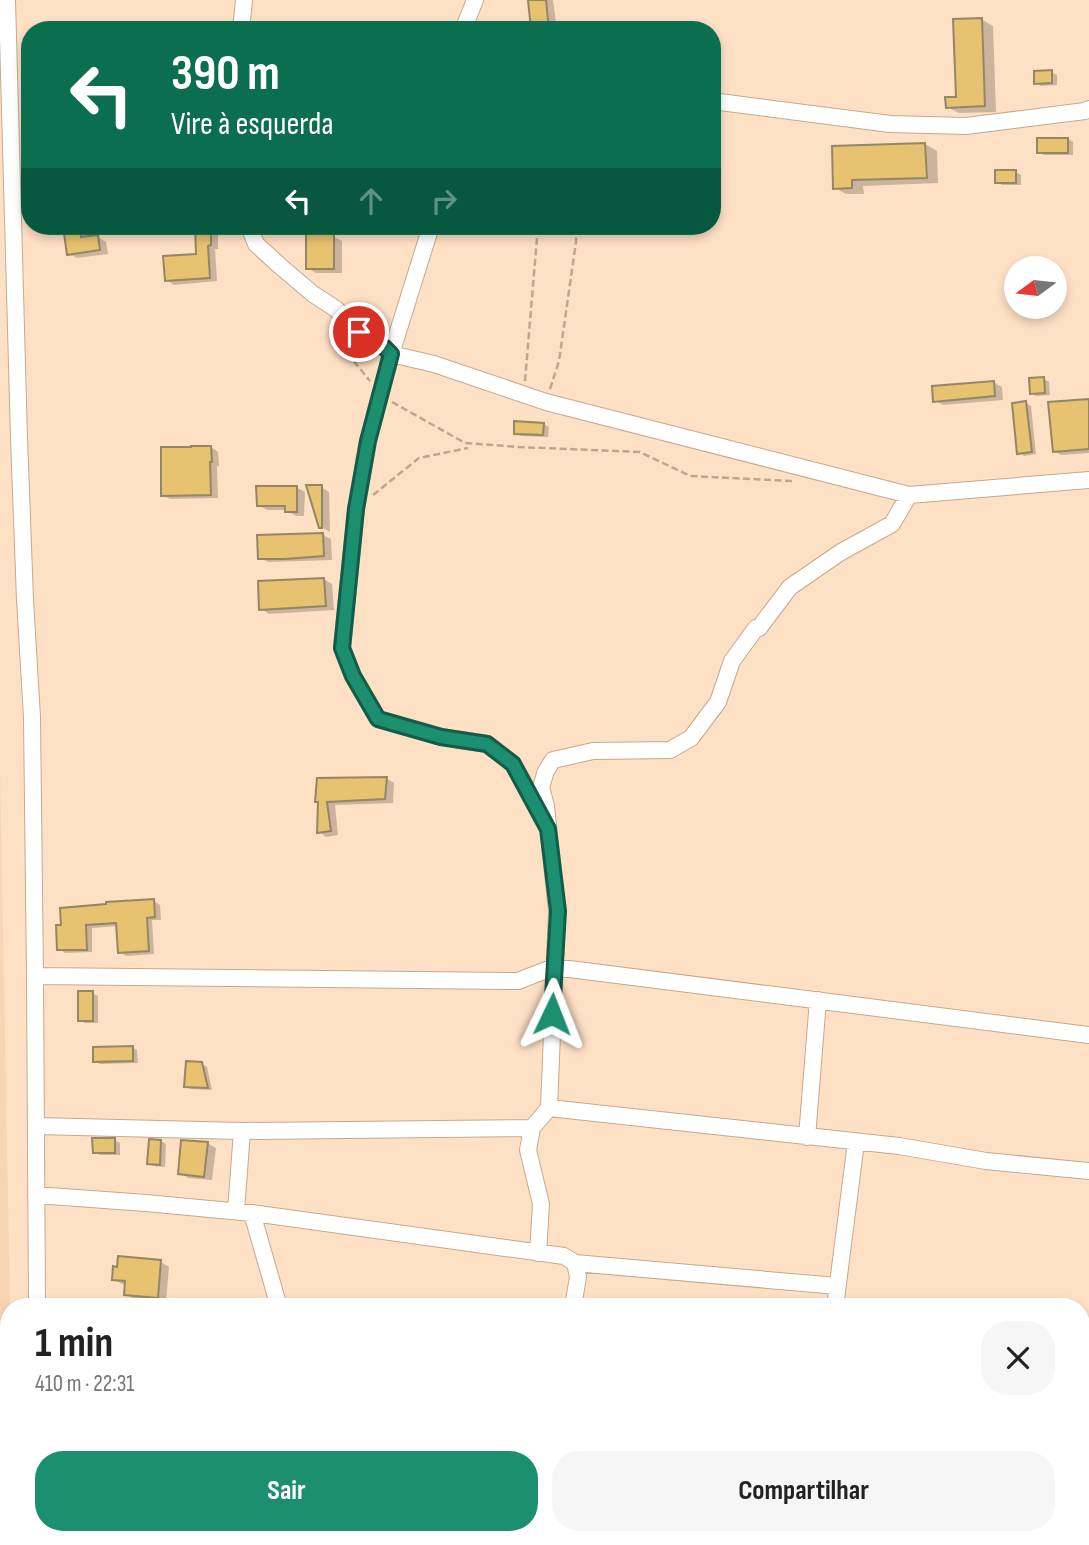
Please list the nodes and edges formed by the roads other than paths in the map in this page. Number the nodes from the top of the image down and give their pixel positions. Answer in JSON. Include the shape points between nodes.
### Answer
{"nodes":[{"id":1,"x":7,"y":0,"type":"edge"},
{"id":2,"x":244,"y":0,"type":"edge"},
{"id":3,"x":475,"y":0,"type":"edge"},
{"id":4,"x":242,"y":21,"type":"edge"},
{"id":5,"x":467,"y":21,"type":"edge"},
{"id":6,"x":721,"y":103,"type":"edge"},
{"id":7,"x":1089,"y":110,"type":"edge"},
{"id":8,"x":252,"y":235,"type":"edge"},
{"id":9,"x":428,"y":235,"type":"edge"},
{"id":10,"x":391,"y":354,"type":"junction"},
{"id":11,"x":1089,"y":480,"type":"edge"},
{"id":12,"x":909,"y":495,"type":"junction"},
{"id":13,"x":548,"y":829,"type":"junction"},
{"id":14,"x":554,"y":967,"type":"junction"},
{"id":15,"x":35,"y":976,"type":"junction"},
{"id":16,"x":818,"y":1000,"type":"junction"},
{"id":17,"x":1089,"y":1035,"type":"edge"},
{"id":18,"x":549,"y":1108,"type":"junction"},
{"id":19,"x":36,"y":1126,"type":"junction"},
{"id":20,"x":533,"y":1128,"type":"junction"},
{"id":21,"x":243,"y":1131,"type":"junction"},
{"id":22,"x":807,"y":1137,"type":"junction"},
{"id":23,"x":856,"y":1142,"type":"junction"},
{"id":24,"x":1089,"y":1171,"type":"edge"},
{"id":25,"x":36,"y":1195,"type":"junction"},
{"id":26,"x":244,"y":1212,"type":"junction"},
{"id":27,"x":538,"y":1253,"type":"junction"},
{"id":28,"x":575,"y":1263,"type":"junction"},
{"id":29,"x":837,"y":1286,"type":"junction"},
{"id":30,"x":37,"y":1298,"type":"edge"},
{"id":31,"x":276,"y":1298,"type":"edge"},
{"id":32,"x":575,"y":1298,"type":"edge"},
{"id":33,"x":836,"y":1298,"type":"edge"}],
"edges":[{"from":1,"to":15,"type":"street","via":[[32,718]]},
{"from":2,"to":4,"type":"street"},
{"from":3,"to":5,"type":"street"},
{"from":6,"to":7,"type":"street","via":[[890,124],[966,126]]},
{"from":8,"to":10,"type":"street","via":[[280,267]]},
{"from":9,"to":10,"type":"street"},
{"from":10,"to":12,"type":"street","via":[[546,402]]},
{"from":10,"to":13,"type":"street","via":[[356,509],[342,648],[378,719],[487,744],[513,764]]},
{"from":11,"to":12,"type":"street"},
{"from":12,"to":13,"type":"street","via":[[892,524],[790,587],[732,661],[718,702],[691,738],[670,750],[593,751],[553,760],[541,787]]},
{"from":13,"to":14,"type":"street","via":[[558,911]]},
{"from":14,"to":15,"type":"street","via":[[519,981]]},
{"from":14,"to":16,"type":"street"},
{"from":14,"to":18,"type":"street"},
{"from":15,"to":19,"type":"street"},
{"from":16,"to":17,"type":"street"},
{"from":16,"to":22,"type":"street"},
{"from":18,"to":20,"type":"street"},
{"from":18,"to":22,"type":"street"},
{"from":19,"to":21,"type":"street"},
{"from":19,"to":25,"type":"street"},
{"from":20,"to":21,"type":"street"},
{"from":20,"to":27,"type":"street","via":[[528,1150],[541,1204]]},
{"from":21,"to":26,"type":"street"},
{"from":22,"to":23,"type":"street"},
{"from":23,"to":24,"type":"street"},
{"from":23,"to":29,"type":"street"},
{"from":25,"to":26,"type":"street"},
{"from":25,"to":30,"type":"street"},
{"from":26,"to":27,"type":"street"},
{"from":26,"to":31,"type":"street"},
{"from":27,"to":28,"type":"street","via":[[564,1256]]},
{"from":28,"to":29,"type":"street"},
{"from":28,"to":32,"type":"street"},
{"from":29,"to":33,"type":"street"}]}
